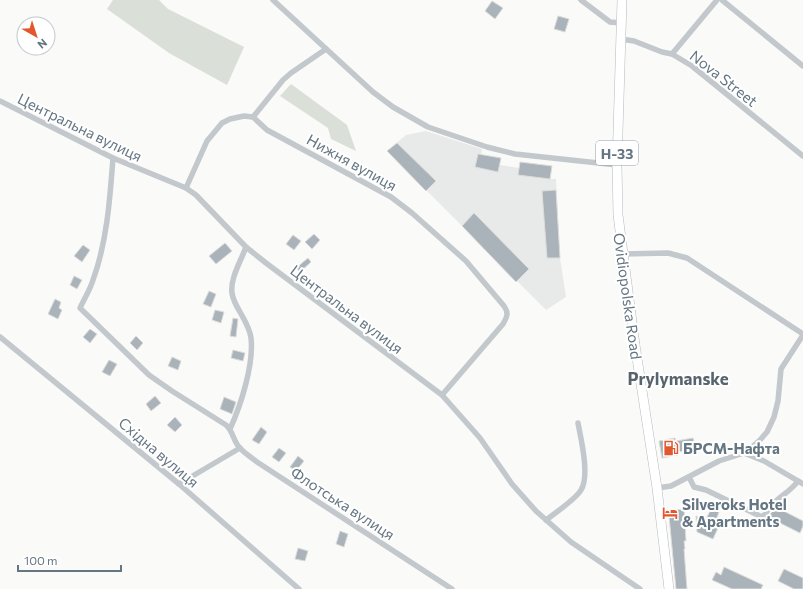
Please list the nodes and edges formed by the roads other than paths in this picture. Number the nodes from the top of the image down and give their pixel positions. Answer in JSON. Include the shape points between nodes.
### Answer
{"nodes":[{"id":1,"x":273,"y":0,"type":"edge"},
{"id":2,"x":581,"y":0,"type":"edge"},
{"id":3,"x":622,"y":0,"type":"edge"},
{"id":4,"x":718,"y":0,"type":"edge"},
{"id":5,"x":722,"y":0,"type":"edge"},
{"id":6,"x":621,"y":23,"type":"junction"},
{"id":7,"x":621,"y":39,"type":"junction"},
{"id":8,"x":326,"y":49,"type":"junction"},
{"id":9,"x":672,"y":54,"type":"junction"},
{"id":10,"x":803,"y":66,"type":"edge"},
{"id":11,"x":0,"y":101,"type":"edge"},
{"id":12,"x":253,"y":117,"type":"junction"},
{"id":13,"x":803,"y":156,"type":"edge"},
{"id":14,"x":113,"y":158,"type":"junction"},
{"id":15,"x":617,"y":165,"type":"junction"},
{"id":16,"x":186,"y":188,"type":"junction"},
{"id":17,"x":246,"y":247,"type":"junction"},
{"id":18,"x":623,"y":254,"type":"junction"},
{"id":19,"x":803,"y":334,"type":"edge"},
{"id":20,"x":0,"y":337,"type":"edge"},
{"id":21,"x":442,"y":395,"type":"junction"},
{"id":22,"x":578,"y":423,"type":"dead end"},
{"id":23,"x":230,"y":429,"type":"junction"},
{"id":24,"x":240,"y":448,"type":"junction"},
{"id":25,"x":744,"y":453,"type":"junction"},
{"id":26,"x":688,"y":477,"type":"junction"},
{"id":27,"x":801,"y":483,"type":"edge"},
{"id":28,"x":179,"y":484,"type":"junction"},
{"id":29,"x":657,"y":488,"type":"junction"},
{"id":30,"x":546,"y":520,"type":"junction"},
{"id":31,"x":299,"y":589,"type":"edge"},
{"id":32,"x":452,"y":589,"type":"edge"},
{"id":33,"x":640,"y":589,"type":"edge"},
{"id":34,"x":669,"y":589,"type":"edge"}],
"edges":[{"from":1,"to":8,"type":"street"},
{"from":2,"to":6,"type":"street","via":[[610,22]]},
{"from":3,"to":6,"type":"main road","name":"Ovidiopolska Road","number":"Н-33"},
{"from":4,"to":9,"type":"street"},
{"from":5,"to":10,"type":"street"},
{"from":6,"to":7,"type":"main road","name":"Ovidiopolska Road","number":"Н-33"},
{"from":7,"to":9,"type":"street","name":"Nova Street"},
{"from":7,"to":15,"type":"main road","name":"Ovidiopolska Road","number":"Н-33"},
{"from":8,"to":12,"type":"street","via":[[283,80]]},
{"from":8,"to":15,"type":"street","via":[[372,92],[428,126],[515,154]]},
{"from":9,"to":13,"type":"street","name":"Nova Street","via":[[692,66]]},
{"from":11,"to":14,"type":"street","name":"Центральна вулиця"},
{"from":12,"to":16,"type":"street","via":[[230,119],[215,130],[207,141]]},
{"from":12,"to":21,"type":"street","name":"Нижня вулиця","via":[[267,130],[391,197],[466,261],[504,306],[508,312],[503,324]]},
{"from":14,"to":16,"type":"street","name":"Центральна вулиця"},
{"from":14,"to":23,"type":"street","name":"Флотська вулиця","via":[[99,261],[80,308],[149,375]]},
{"from":15,"to":18,"type":"main road","name":"Ovidiopolska Road","number":"Н-33","via":[[618,215]]},
{"from":16,"to":17,"type":"street","name":"Центральна вулиця","via":[[196,195]]},
{"from":17,"to":21,"type":"street","name":"Центральна вулиця"},
{"from":17,"to":23,"type":"street","via":[[233,278],[232,292],[248,327],[251,344],[247,378]]},
{"from":18,"to":19,"type":"street","via":[[668,253],[687,258]]},
{"from":18,"to":29,"type":"main road","name":"Ovidiopolska Road","number":"Н-33"},
{"from":19,"to":25,"type":"street","via":[[781,369],[778,401],[767,432]]},
{"from":20,"to":28,"type":"street","name":"Східна вулиця"},
{"from":21,"to":30,"type":"street","name":"Центральна вулиця","via":[[480,438],[520,494]]},
{"from":22,"to":30,"type":"street","via":[[583,452],[583,486]]},
{"from":23,"to":24,"type":"street","name":"Флотська вулиця"},
{"from":24,"to":28,"type":"street"},
{"from":24,"to":32,"type":"street","name":"Флотська вулиця","via":[[257,462]]},
{"from":25,"to":26,"type":"street","via":[[719,461]]},
{"from":25,"to":27,"type":"street","via":[[764,461]]},
{"from":26,"to":27,"type":"street","via":[[694,487],[762,516],[772,504]]},
{"from":26,"to":29,"type":"street","via":[[671,486]]},
{"from":28,"to":31,"type":"street","name":"Східна вулиця"},
{"from":29,"to":34,"type":"main road","name":"Ovidiopolska Road","number":"Н-33"},
{"from":30,"to":33,"type":"street","name":"Центральна вулиця","via":[[571,542]]}]}
